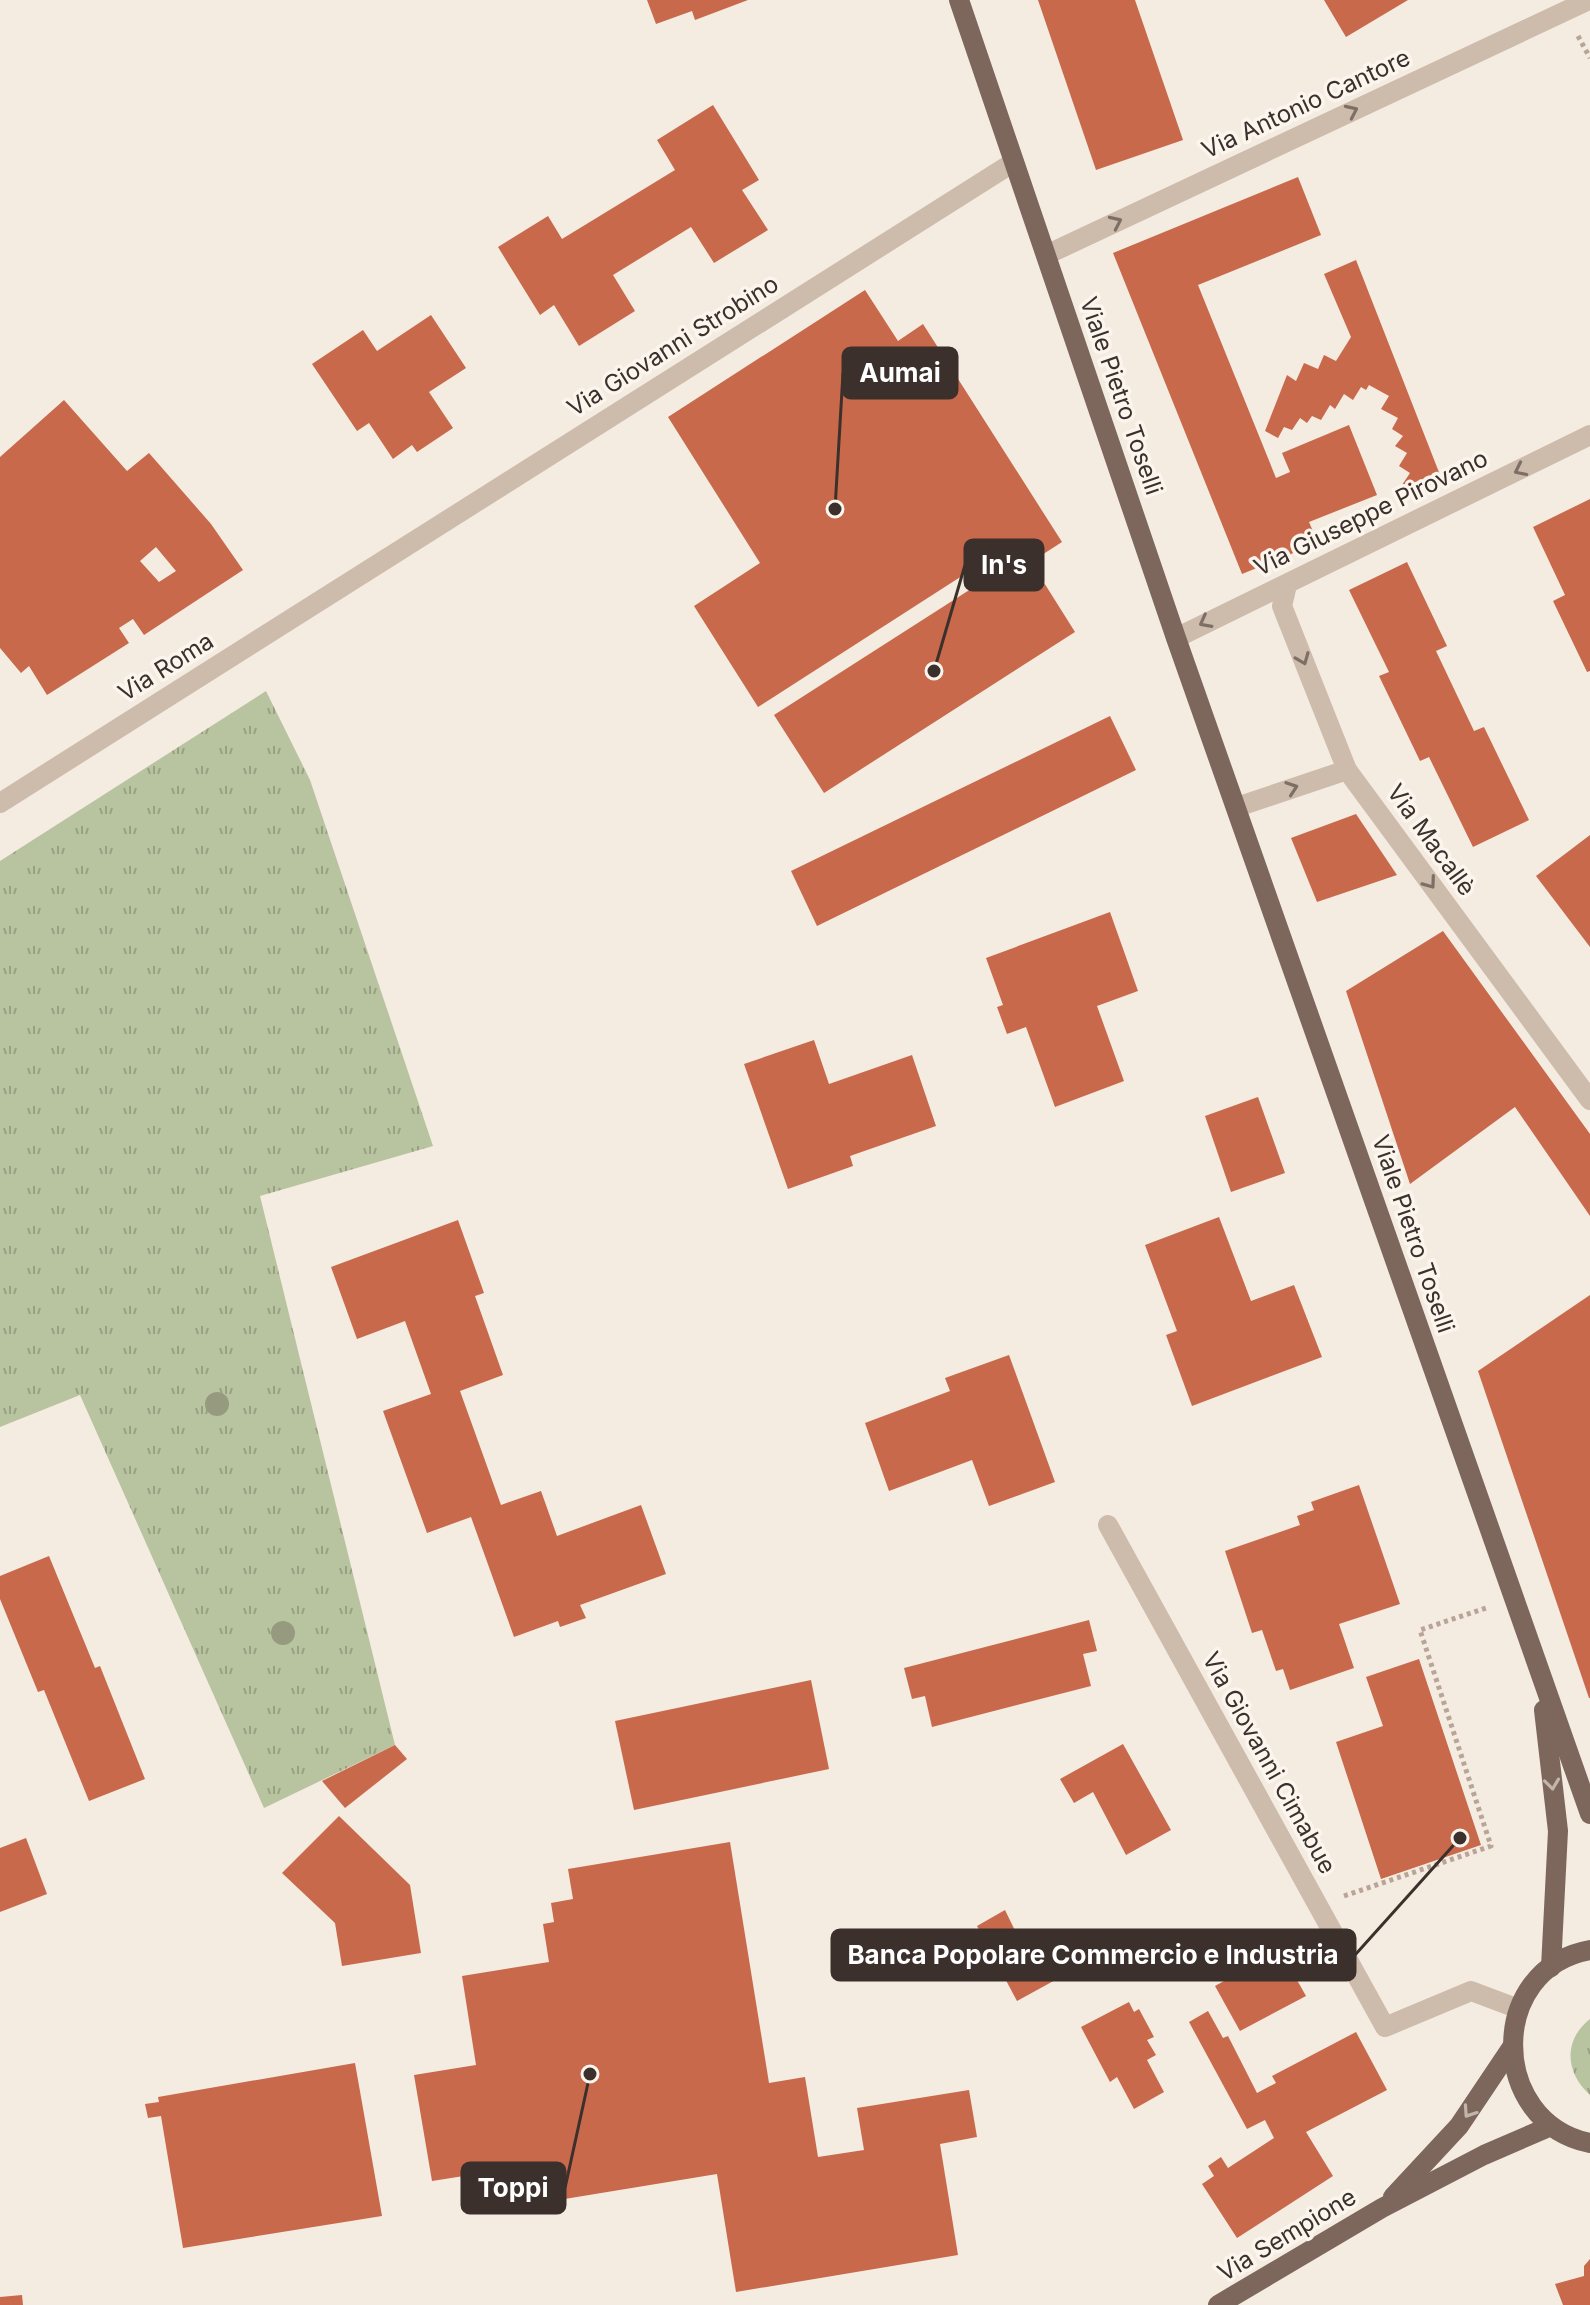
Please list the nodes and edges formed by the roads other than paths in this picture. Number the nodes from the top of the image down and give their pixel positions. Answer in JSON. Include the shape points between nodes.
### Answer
{"nodes":[{"id":1,"x":959,"y":0,"type":"edge"},
{"id":2,"x":1589,"y":1,"type":"edge"},
{"id":3,"x":1014,"y":162,"type":"junction"},
{"id":4,"x":1046,"y":255,"type":"junction"},
{"id":5,"x":1590,"y":435,"type":"edge"},
{"id":6,"x":360,"y":575,"type":"joint"},
{"id":7,"x":1287,"y":585,"type":"junction"},
{"id":8,"x":1176,"y":638,"type":"junction"},
{"id":9,"x":1347,"y":770,"type":"junction"},
{"id":10,"x":0,"y":803,"type":"edge"},
{"id":11,"x":1237,"y":807,"type":"junction"},
{"id":12,"x":1590,"y":1100,"type":"edge"},
{"id":13,"x":1108,"y":1525,"type":"dead end"},
{"id":14,"x":1540,"y":1679,"type":"junction"},
{"id":15,"x":1590,"y":1814,"type":"edge"},
{"id":16,"x":1590,"y":1950,"type":"edge"},
{"id":17,"x":1551,"y":1967,"type":"junction"},
{"id":18,"x":1519,"y":2009,"type":"junction"},
{"id":19,"x":1512,"y":2047,"type":"junction"},
{"id":20,"x":1551,"y":2126,"type":"junction"},
{"id":21,"x":1590,"y":2143,"type":"edge"},
{"id":22,"x":1382,"y":2208,"type":"junction"},
{"id":23,"x":1218,"y":2305,"type":"edge"}],
"edges":[{"from":1,"to":3,"type":"main road","name":"Viale Pietro Toselli"},
{"from":4,"to":2,"type":"street","name":"Via Antonio Cantore","one_way":true},
{"from":3,"to":4,"type":"main road","name":"Viale Pietro Toselli"},
{"from":3,"to":6,"type":"street","name":"Via Giovanni Strobino"},
{"from":4,"to":8,"type":"main road","name":"Viale Pietro Toselli"},
{"from":5,"to":7,"type":"street","name":"Via Giuseppe Pirovano","one_way":true},
{"from":6,"to":10,"type":"street","name":"Via Roma"},
{"from":7,"to":8,"type":"street","name":"Via Giuseppe Pirovano","one_way":true},
{"from":7,"to":9,"type":"street","name":"Via Macallè","one_way":true,"via":[[1282,606]]},
{"from":8,"to":11,"type":"main road","name":"Viale Pietro Toselli"},
{"from":11,"to":9,"type":"street","one_way":true},
{"from":9,"to":12,"type":"street","name":"Via Macallè","one_way":true},
{"from":11,"to":14,"type":"main road","name":"Viale Pietro Toselli"},
{"from":13,"to":18,"type":"street","name":"Via Giovanni Cimabue","via":[[1385,2027],[1471,1991]]},
{"from":14,"to":15,"type":"main road","name":"Viale Pietro Toselli"},
{"from":14,"to":17,"type":"main road","name":"Viale Pietro Toselli","one_way":true,"via":[[1558,1831]]},
{"from":16,"to":17,"type":"main road"},
{"from":17,"to":18,"type":"main road"},
{"from":18,"to":19,"type":"main road"},
{"from":19,"to":20,"type":"main road","via":[[1517,2078],[1531,2105]]},
{"from":19,"to":22,"type":"main road","name":"Via Sempione","one_way":true,"via":[[1459,2126]]},
{"from":20,"to":21,"type":"main road"},
{"from":20,"to":22,"type":"main road","name":"Via Sempione"},
{"from":22,"to":23,"type":"main road","name":"Via Sempione"}]}
